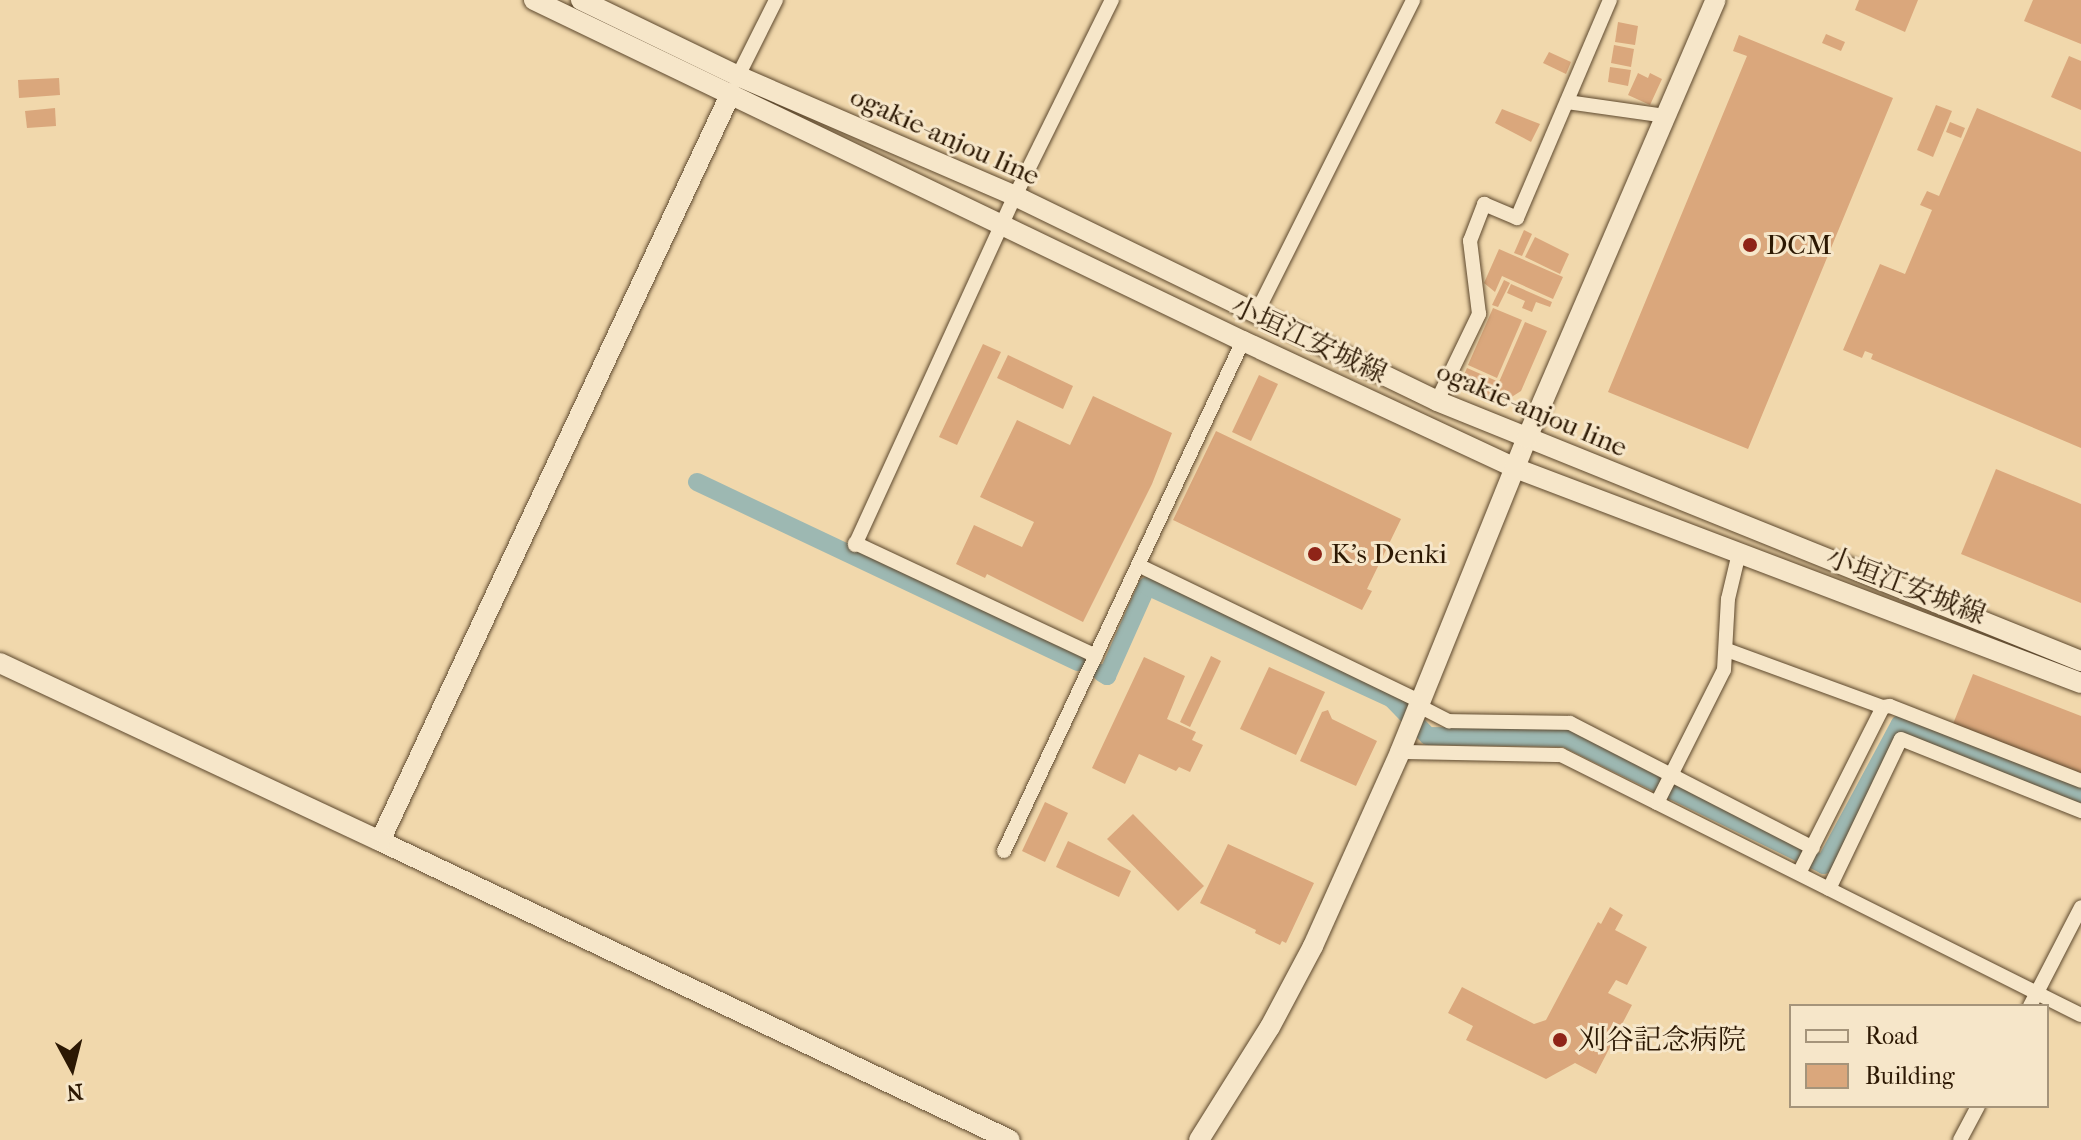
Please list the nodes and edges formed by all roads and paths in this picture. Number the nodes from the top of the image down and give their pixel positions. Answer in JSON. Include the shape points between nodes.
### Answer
{"nodes":[{"id":1,"x":534,"y":0,"type":"edge"},
{"id":2,"x":581,"y":0,"type":"edge"},
{"id":3,"x":776,"y":0,"type":"edge"},
{"id":4,"x":1112,"y":0,"type":"edge"},
{"id":5,"x":1413,"y":0,"type":"edge"},
{"id":6,"x":1610,"y":0,"type":"edge"},
{"id":7,"x":1716,"y":0,"type":"edge"},
{"id":8,"x":734,"y":84,"type":"junction"},
{"id":9,"x":1567,"y":102,"type":"junction"},
{"id":10,"x":1665,"y":116,"type":"junction"},
{"id":11,"x":1015,"y":196,"type":"junction"},
{"id":12,"x":1003,"y":224,"type":"junction"},
{"id":13,"x":1256,"y":314,"type":"junction"},
{"id":14,"x":1243,"y":341,"type":"junction"},
{"id":15,"x":1437,"y":401,"type":"junction"},
{"id":16,"x":1527,"y":438,"type":"junction"},
{"id":17,"x":1515,"y":468,"type":"junction"},
{"id":18,"x":1739,"y":553,"type":"junction"},
{"id":19,"x":1140,"y":566,"type":"junction"},
{"id":20,"x":1727,"y":650,"type":"junction"},
{"id":21,"x":1096,"y":656,"type":"junction"},
{"id":22,"x":2081,"y":661,"type":"edge"},
{"id":23,"x":0,"y":663,"type":"edge"},
{"id":24,"x":2081,"y":683,"type":"edge"},
{"id":25,"x":1420,"y":705,"type":"junction"},
{"id":26,"x":1883,"y":707,"type":"junction"},
{"id":27,"x":1400,"y":752,"type":"junction"},
{"id":28,"x":1671,"y":776,"type":"junction"},
{"id":29,"x":2081,"y":781,"type":"edge"},
{"id":30,"x":1657,"y":802,"type":"junction"},
{"id":31,"x":2081,"y":811,"type":"edge"},
{"id":32,"x":380,"y":841,"type":"junction"},
{"id":33,"x":1812,"y":848,"type":"junction"},
{"id":34,"x":1004,"y":851,"type":"dead end"},
{"id":35,"x":1799,"y":873,"type":"dead end"},
{"id":36,"x":1829,"y":889,"type":"junction"},
{"id":37,"x":2081,"y":907,"type":"edge"},
{"id":38,"x":2038,"y":992,"type":"junction"},
{"id":39,"x":2031,"y":1004,"type":"edge"},
{"id":40,"x":2081,"y":1015,"type":"edge"},
{"id":41,"x":1977,"y":1108,"type":"edge"},
{"id":42,"x":1010,"y":1140,"type":"edge"},
{"id":43,"x":1199,"y":1140,"type":"edge"},
{"id":44,"x":1960,"y":1140,"type":"edge"}],
"edges":[{"from":1,"to":8,"type":"main road","name":"小垣江安城線"},
{"from":2,"to":8,"type":"main road","name":"ogakie-anjou line"},
{"from":3,"to":8,"type":"street"},
{"from":4,"to":11,"type":"street"},
{"from":5,"to":13,"type":"street"},
{"from":6,"to":9,"type":"street"},
{"from":7,"to":10,"type":"main road"},
{"from":8,"to":11,"type":"main road","name":"ogakie-anjou line"},
{"from":8,"to":12,"type":"main road","name":"小垣江安城線"},
{"from":8,"to":32,"type":"main road"},
{"from":9,"to":10,"type":"street"},
{"from":9,"to":15,"type":"street","via":[[1517,218],[1484,204],[1470,241],[1479,314]]},
{"from":10,"to":16,"type":"main road"},
{"from":11,"to":12,"type":"street"},
{"from":11,"to":13,"type":"main road","name":"ogakie-anjou line"},
{"from":12,"to":14,"type":"main road","name":"小垣江安城線"},
{"from":12,"to":21,"type":"street","via":[[855,544]]},
{"from":13,"to":15,"type":"main road","name":"ogakie-anjou line"},
{"from":14,"to":17,"type":"main road","name":"小垣江安城線"},
{"from":14,"to":19,"type":"street"},
{"from":15,"to":16,"type":"main road","name":"ogakie-anjou line"},
{"from":16,"to":17,"type":"main road"},
{"from":16,"to":22,"type":"main road","name":"ogakie-anjou line"},
{"from":17,"to":18,"type":"main road","name":"小垣江安城線"},
{"from":17,"to":25,"type":"main road"},
{"from":18,"to":20,"type":"street","via":[[1728,599]]},
{"from":18,"to":24,"type":"main road","name":"小垣江安城線"},
{"from":19,"to":21,"type":"street"},
{"from":19,"to":25,"type":"street"},
{"from":20,"to":26,"type":"street"},
{"from":20,"to":28,"type":"street","via":[[1724,670]]},
{"from":21,"to":34,"type":"street"},
{"from":23,"to":32,"type":"main road"},
{"from":25,"to":27,"type":"main road"},
{"from":25,"to":28,"type":"street","via":[[1449,721],[1570,723]]},
{"from":26,"to":29,"type":"street"},
{"from":26,"to":33,"type":"street"},
{"from":27,"to":30,"type":"street","via":[[1561,755]]},
{"from":27,"to":43,"type":"main road","via":[[1313,946]]},
{"from":28,"to":30,"type":"street"},
{"from":28,"to":33,"type":"street"},
{"from":30,"to":36,"type":"street"},
{"from":31,"to":36,"type":"street","via":[[1901,739]]},
{"from":32,"to":42,"type":"main road"},
{"from":33,"to":35,"type":"street"},
{"from":36,"to":38,"type":"street"},
{"from":37,"to":38,"type":"street"},
{"from":38,"to":39,"type":"street"},
{"from":38,"to":40,"type":"street"},
{"from":41,"to":44,"type":"street"}]}
